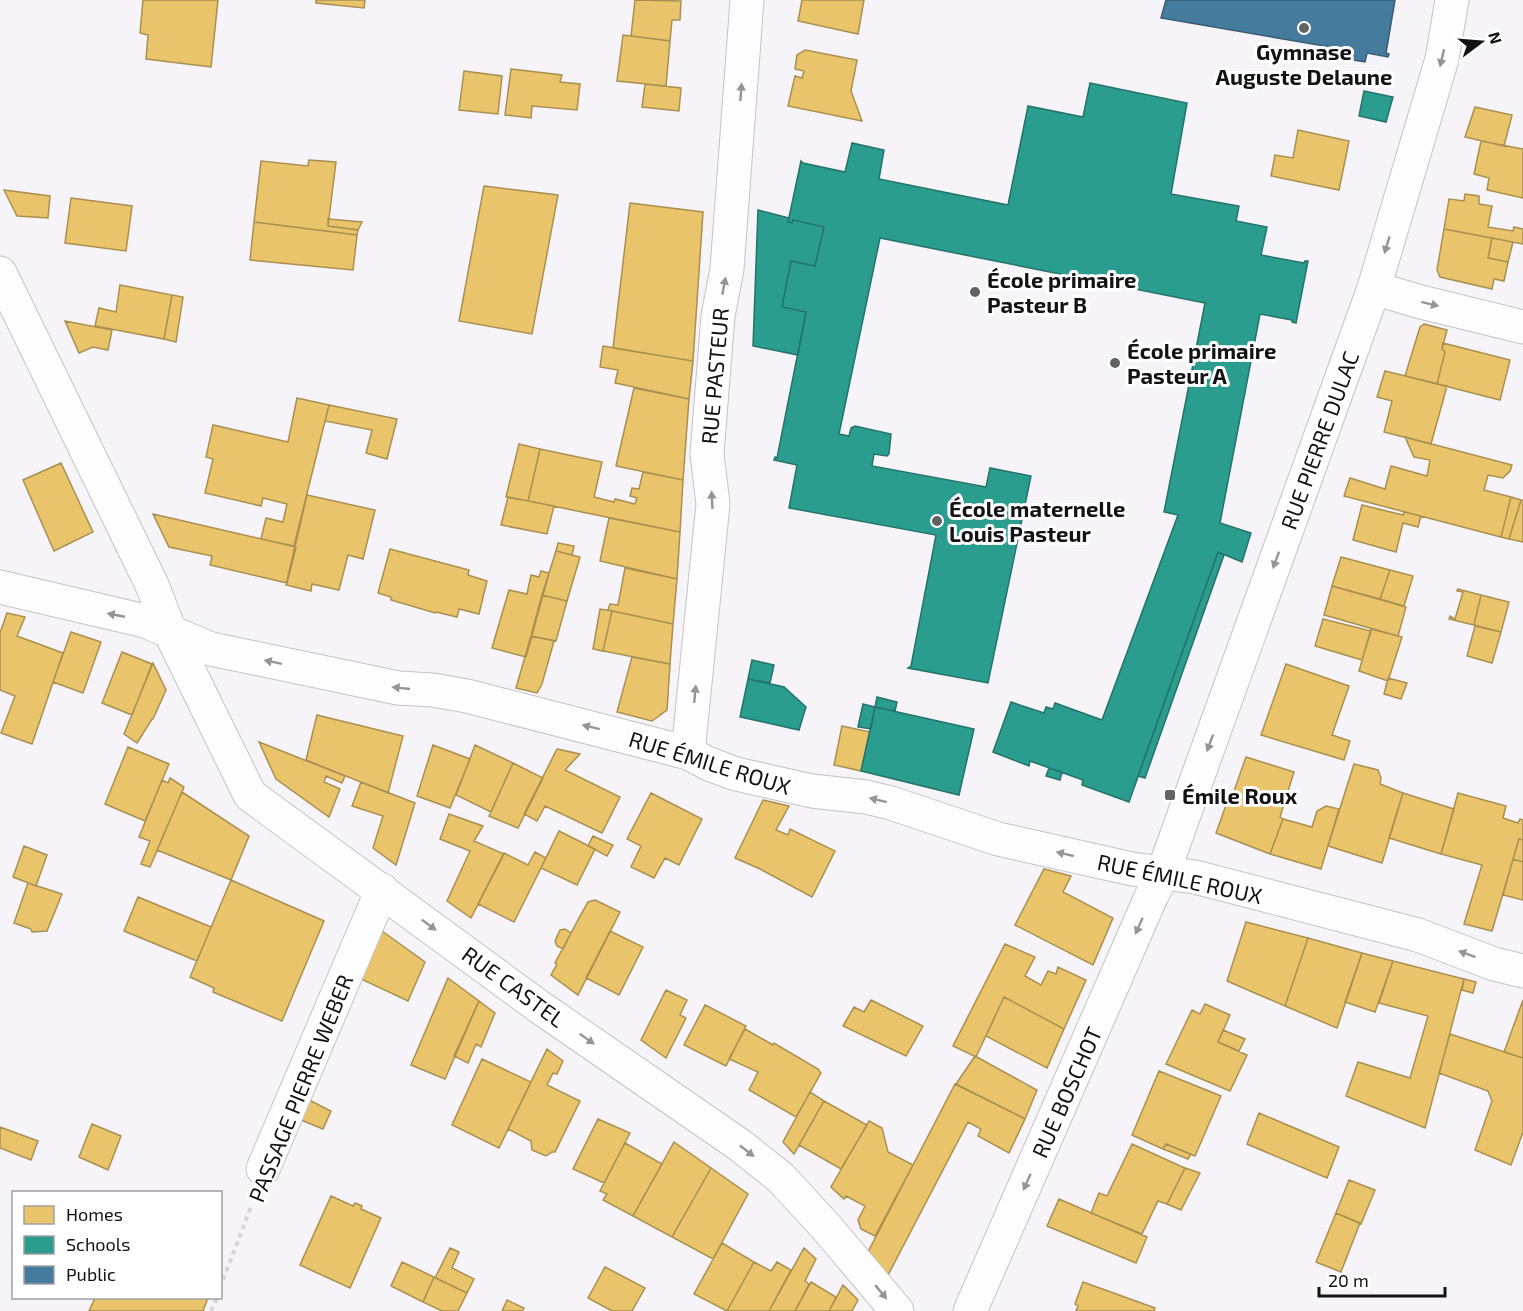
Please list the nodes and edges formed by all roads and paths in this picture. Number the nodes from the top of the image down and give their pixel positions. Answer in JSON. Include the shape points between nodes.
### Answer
{"nodes":[{"id":1,"x":747,"y":0,"type":"edge"},
{"id":2,"x":1452,"y":0,"type":"edge"},
{"id":3,"x":0,"y":273,"type":"edge"},
{"id":4,"x":1374,"y":288,"type":"junction"},
{"id":5,"x":1523,"y":327,"type":"edge"},
{"id":6,"x":0,"y":587,"type":"edge"},
{"id":7,"x":171,"y":634,"type":"junction"},
{"id":8,"x":688,"y":753,"type":"junction"},
{"id":9,"x":1163,"y":873,"type":"junction"},
{"id":10,"x":382,"y":890,"type":"junction"},
{"id":11,"x":1523,"y":971,"type":"edge"},
{"id":12,"x":263,"y":1169,"type":"joint"},
{"id":13,"x":222,"y":1283,"type":"edge"},
{"id":14,"x":897,"y":1311,"type":"edge"},
{"id":15,"x":970,"y":1311,"type":"edge"}],
"edges":[{"from":8,"to":1,"type":"street","name":"RUE PASTEUR","one_way":true,"via":[[713,504],[707,454],[718,316],[727,269]]},
{"from":2,"to":4,"type":"street","name":"RUE PIERRE DULAC","one_way":true,"via":[[1442,59]]},
{"from":3,"to":7,"type":"street","name":"RUE CASTEL","via":[[152,585]]},
{"from":4,"to":5,"type":"street","one_way":true},
{"from":4,"to":9,"type":"street","name":"RUE PIERRE DULAC","one_way":true},
{"from":7,"to":6,"type":"street","name":"RUE ÉMILE ROUX","one_way":true,"via":[[145,621]]},
{"from":8,"to":7,"type":"street","name":"RUE ÉMILE ROUX","one_way":true,"via":[[467,696],[398,688],[211,650]]},
{"from":7,"to":10,"type":"street","name":"RUE CASTEL","via":[[250,795]]},
{"from":9,"to":8,"type":"street","name":"RUE ÉMILE ROUX","one_way":true,"via":[[998,839],[866,797],[786,787],[736,774]]},
{"from":11,"to":9,"type":"street","name":"RUE ÉMILE ROUX","one_way":true,"via":[[1418,935],[1195,877]]},
{"from":9,"to":15,"type":"street","name":"RUE BOSCHOT","one_way":true},
{"from":10,"to":12,"type":"street","name":"PASSAGE PIERRE WEBER"},
{"from":10,"to":14,"type":"street","name":"RUE CASTEL","one_way":true,"via":[[781,1178]]},
{"from":12,"to":13,"type":"path","name":"PASSAGE PIERRE WEBER"}]}
